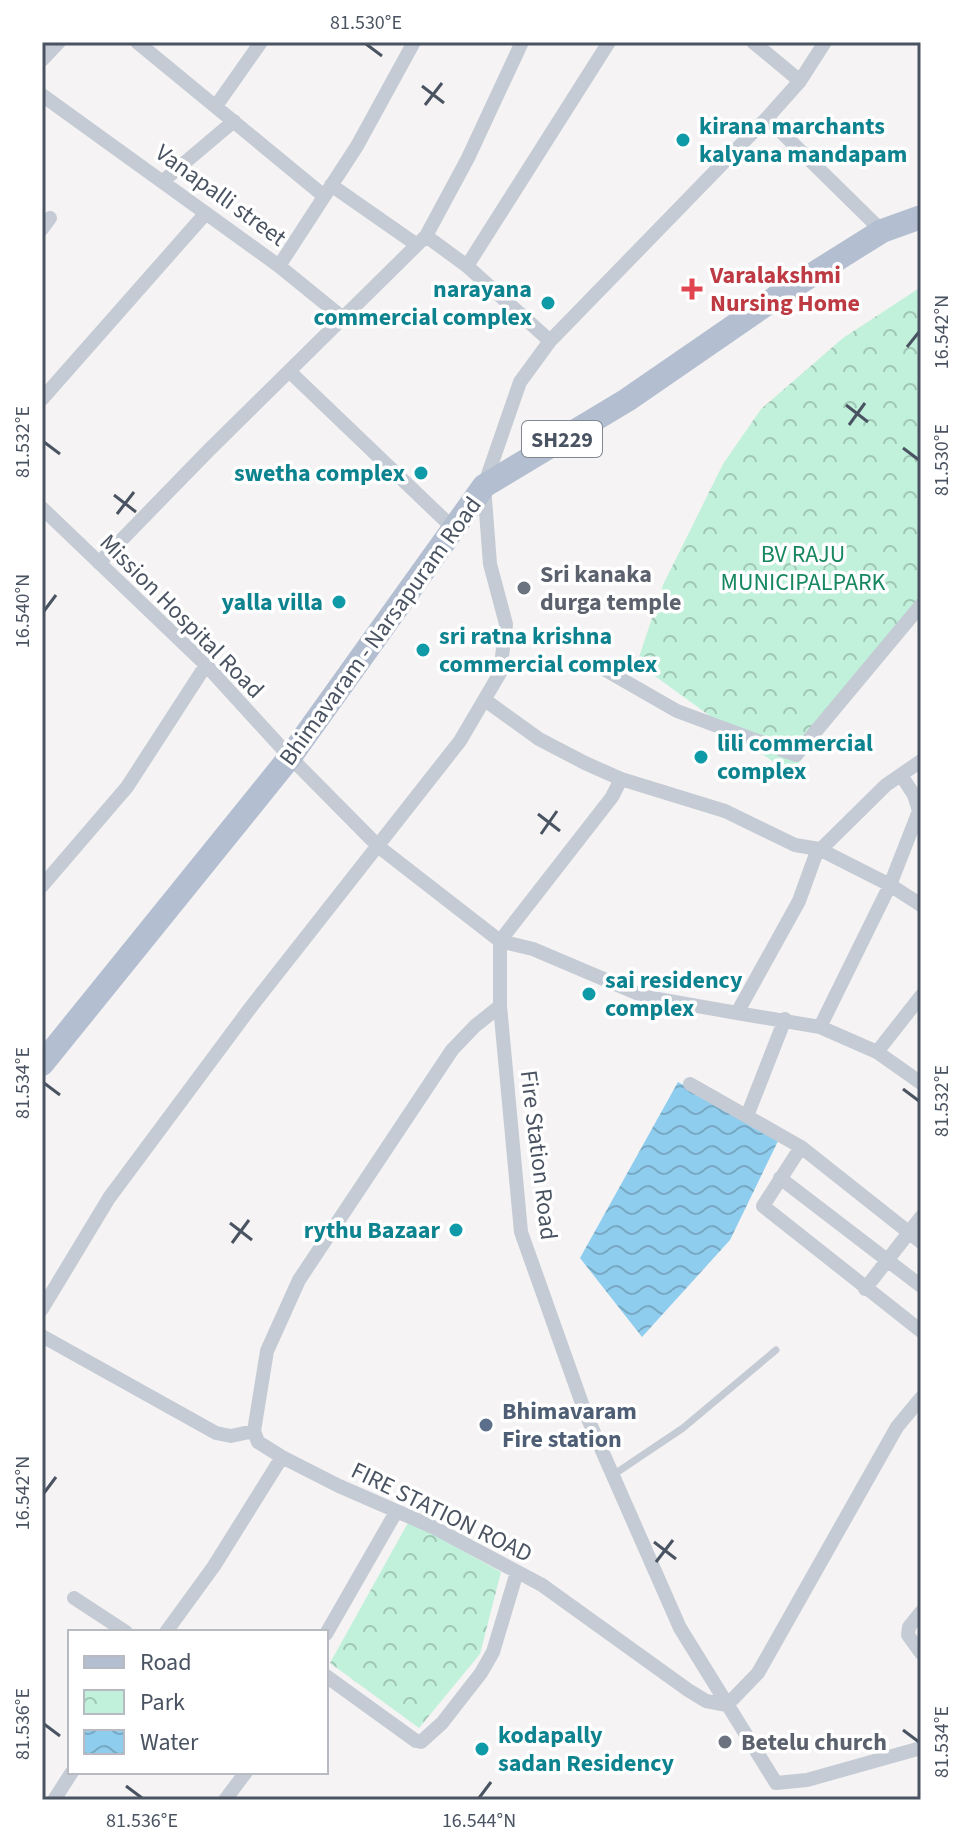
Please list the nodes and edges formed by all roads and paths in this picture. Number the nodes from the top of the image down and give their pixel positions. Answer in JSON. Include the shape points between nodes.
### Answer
{"nodes":[{"id":1,"x":59,"y":42,"type":"edge"},
{"id":2,"x":138,"y":42,"type":"edge"},
{"id":3,"x":261,"y":42,"type":"edge"},
{"id":4,"x":414,"y":42,"type":"edge"},
{"id":5,"x":522,"y":42,"type":"edge"},
{"id":6,"x":609,"y":42,"type":"edge"},
{"id":7,"x":753,"y":42,"type":"edge"},
{"id":8,"x":825,"y":42,"type":"edge"},
{"id":9,"x":42,"y":60,"type":"edge"},
{"id":10,"x":800,"y":81,"type":"junction"},
{"id":11,"x":42,"y":95,"type":"edge"},
{"id":12,"x":216,"y":106,"type":"junction"},
{"id":13,"x":767,"y":118,"type":"junction"},
{"id":14,"x":234,"y":121,"type":"junction"},
{"id":15,"x":163,"y":181,"type":"junction"},
{"id":16,"x":328,"y":191,"type":"junction"},
{"id":17,"x":206,"y":213,"type":"junction"},
{"id":18,"x":921,"y":217,"type":"edge"},
{"id":19,"x":882,"y":231,"type":"junction"},
{"id":20,"x":422,"y":240,"type":"junction"},
{"id":21,"x":279,"y":266,"type":"junction"},
{"id":22,"x":467,"y":266,"type":"junction"},
{"id":23,"x":343,"y":318,"type":"junction"},
{"id":24,"x":550,"y":341,"type":"junction"},
{"id":25,"x":289,"y":371,"type":"junction"},
{"id":26,"x":42,"y":399,"type":"edge"},
{"id":27,"x":484,"y":486,"type":"junction"},
{"id":28,"x":45,"y":519,"type":"edge"},
{"id":29,"x":454,"y":529,"type":"junction"},
{"id":30,"x":99,"y":563,"type":"junction"},
{"id":31,"x":921,"y":605,"type":"edge"},
{"id":32,"x":595,"y":664,"type":"dead end"},
{"id":33,"x":206,"y":665,"type":"junction"},
{"id":34,"x":485,"y":700,"type":"junction"},
{"id":35,"x":290,"y":757,"type":"junction"},
{"id":36,"x":921,"y":761,"type":"edge"},
{"id":37,"x":901,"y":775,"type":"junction"},
{"id":38,"x":621,"y":779,"type":"junction"},
{"id":39,"x":379,"y":847,"type":"junction"},
{"id":40,"x":819,"y":849,"type":"junction"},
{"id":41,"x":890,"y":885,"type":"junction"},
{"id":42,"x":42,"y":886,"type":"edge"},
{"id":43,"x":921,"y":905,"type":"edge"},
{"id":44,"x":500,"y":941,"type":"junction"},
{"id":45,"x":921,"y":996,"type":"edge"},
{"id":46,"x":500,"y":1006,"type":"junction"},
{"id":47,"x":737,"y":1013,"type":"junction"},
{"id":48,"x":785,"y":1019,"type":"junction"},
{"id":49,"x":820,"y":1027,"type":"junction"},
{"id":50,"x":877,"y":1052,"type":"junction"},
{"id":51,"x":42,"y":1064,"type":"edge"},
{"id":52,"x":921,"y":1083,"type":"edge"},
{"id":53,"x":690,"y":1084,"type":"dead end"},
{"id":54,"x":747,"y":1116,"type":"junction"},
{"id":55,"x":801,"y":1147,"type":"junction"},
{"id":56,"x":780,"y":1178,"type":"junction"},
{"id":57,"x":921,"y":1217,"type":"edge"},
{"id":58,"x":915,"y":1237,"type":"edge"},
{"id":59,"x":888,"y":1259,"type":"junction"},
{"id":60,"x":921,"y":1286,"type":"edge"},
{"id":61,"x":865,"y":1289,"type":"junction"},
{"id":62,"x":42,"y":1309,"type":"edge"},
{"id":63,"x":921,"y":1331,"type":"edge"},
{"id":64,"x":42,"y":1336,"type":"edge"},
{"id":65,"x":776,"y":1350,"type":"dead end"},
{"id":66,"x":921,"y":1398,"type":"edge"},
{"id":67,"x":254,"y":1431,"type":"junction"},
{"id":68,"x":282,"y":1457,"type":"junction"},
{"id":69,"x":613,"y":1476,"type":"junction"},
{"id":70,"x":396,"y":1512,"type":"junction"},
{"id":71,"x":517,"y":1572,"type":"junction"},
{"id":72,"x":74,"y":1598,"type":"dead end"},
{"id":73,"x":921,"y":1612,"type":"edge"},
{"id":74,"x":123,"y":1630,"type":"edge"},
{"id":75,"x":167,"y":1630,"type":"edge"},
{"id":76,"x":328,"y":1631,"type":"edge"},
{"id":77,"x":921,"y":1653,"type":"edge"},
{"id":78,"x":328,"y":1677,"type":"edge"},
{"id":79,"x":727,"y":1705,"type":"junction"},
{"id":80,"x":921,"y":1748,"type":"edge"},
{"id":81,"x":71,"y":1774,"type":"edge"},
{"id":82,"x":244,"y":1774,"type":"edge"},
{"id":83,"x":54,"y":1800,"type":"edge"},
{"id":84,"x":225,"y":1800,"type":"edge"}],
"edges":[{"from":1,"to":9,"type":"street"},
{"from":2,"to":12,"type":"street"},
{"from":3,"to":12,"type":"street"},
{"from":4,"to":16,"type":"street","name":"Vanapalli street"},
{"from":5,"to":20,"type":"street","via":[[435,224]]},
{"from":6,"to":22,"type":"street"},
{"from":7,"to":10,"type":"street"},
{"from":8,"to":10,"type":"street"},
{"from":10,"to":13,"type":"street"},
{"from":11,"to":15,"type":"street","name":"Vanapalli street"},
{"from":12,"to":14,"type":"street"},
{"from":13,"to":19,"type":"street"},
{"from":13,"to":24,"type":"street"},
{"from":14,"to":15,"type":"street"},
{"from":14,"to":16,"type":"street"},
{"from":15,"to":17,"type":"street","name":"Vanapalli street"},
{"from":16,"to":20,"type":"street"},
{"from":16,"to":21,"type":"street","name":"Vanapalli street"},
{"from":17,"to":21,"type":"street","name":"Vanapalli street"},
{"from":17,"to":26,"type":"street"},
{"from":18,"to":19,"type":"main road","name":"Bhimavaram - Narsapuram Road","number":"SH229"},
{"from":19,"to":27,"type":"main road","name":"Bhimavaram - Narsapuram Road","number":"SH229","via":[[627,400]]},
{"from":20,"to":22,"type":"street"},
{"from":20,"to":23,"type":"street"},
{"from":21,"to":23,"type":"street"},
{"from":22,"to":24,"type":"street"},
{"from":23,"to":25,"type":"street"},
{"from":24,"to":27,"type":"street","via":[[520,382]]},
{"from":25,"to":29,"type":"street"},
{"from":25,"to":30,"type":"street"},
{"from":27,"to":29,"type":"main road","name":"Bhimavaram - Narsapuram Road","number":"SH229"},
{"from":27,"to":34,"type":"street","via":[[490,564],[506,624],[500,673]]},
{"from":28,"to":30,"type":"street","name":"Mission Hospital Road"},
{"from":29,"to":35,"type":"main road","name":"Bhimavaram - Narsapuram Road","number":"SH229"},
{"from":30,"to":33,"type":"street","name":"Mission Hospital Road"},
{"from":31,"to":32,"type":"street","via":[[796,755],[677,711]]},
{"from":33,"to":35,"type":"street","name":"Mission Hospital Road"},
{"from":33,"to":42,"type":"street","via":[[127,787]]},
{"from":34,"to":38,"type":"street","via":[[539,739]]},
{"from":34,"to":39,"type":"street"},
{"from":35,"to":39,"type":"street"},
{"from":35,"to":51,"type":"main road","name":"Bhimavaram - Narsapuram Road","number":"SH229"},
{"from":36,"to":37,"type":"street"},
{"from":37,"to":40,"type":"street"},
{"from":37,"to":41,"type":"street","via":[[919,811]]},
{"from":38,"to":40,"type":"street","via":[[725,811],[795,845]]},
{"from":38,"to":44,"type":"street"},
{"from":39,"to":44,"type":"street"},
{"from":39,"to":62,"type":"street","via":[[109,1198]]},
{"from":40,"to":41,"type":"street"},
{"from":40,"to":47,"type":"street","via":[[799,901]]},
{"from":41,"to":43,"type":"street"},
{"from":41,"to":49,"type":"street"},
{"from":44,"to":46,"type":"street","name":"Fire Station Road"},
{"from":44,"to":47,"type":"street","via":[[533,949],[646,997]]},
{"from":45,"to":50,"type":"street"},
{"from":46,"to":67,"type":"street","via":[[452,1050],[299,1280],[267,1351]]},
{"from":46,"to":69,"type":"street","name":"Fire Station Road","via":[[521,1232]]},
{"from":47,"to":48,"type":"street"},
{"from":48,"to":49,"type":"street"},
{"from":48,"to":54,"type":"street"},
{"from":49,"to":50,"type":"street"},
{"from":50,"to":52,"type":"street"},
{"from":53,"to":54,"type":"street"},
{"from":54,"to":55,"type":"street"},
{"from":55,"to":56,"type":"street"},
{"from":55,"to":58,"type":"street"},
{"from":56,"to":59,"type":"street"},
{"from":56,"to":61,"type":"street","via":[[763,1206]]},
{"from":57,"to":58,"type":"street"},
{"from":58,"to":59,"type":"street"},
{"from":59,"to":60,"type":"street"},
{"from":59,"to":61,"type":"street"},
{"from":61,"to":63,"type":"street"},
{"from":64,"to":67,"type":"street","via":[[216,1433]]},
{"from":65,"to":69,"type":"lane","via":[[683,1428]]},
{"from":66,"to":79,"type":"street","via":[[897,1427],[758,1673]]},
{"from":67,"to":68,"type":"street","name":"FIRE STATION ROAD","via":[[258,1442]]},
{"from":68,"to":70,"type":"street","name":"FIRE STATION ROAD"},
{"from":68,"to":75,"type":"street"},
{"from":69,"to":79,"type":"street","name":"Fire Station Road","via":[[680,1628]]},
{"from":70,"to":71,"type":"street","name":"FIRE STATION ROAD"},
{"from":70,"to":76,"type":"street"},
{"from":71,"to":78,"type":"street","via":[[493,1652],[442,1723],[421,1742]]},
{"from":71,"to":79,"type":"street","name":"FIRE STATION ROAD","via":[[688,1690]]},
{"from":72,"to":74,"type":"street"},
{"from":73,"to":77,"type":"street","via":[[908,1635]]},
{"from":79,"to":80,"type":"street","name":"Fire Station Road","via":[[776,1783],[807,1780]]},
{"from":81,"to":83,"type":"street"},
{"from":82,"to":84,"type":"street"}]}
